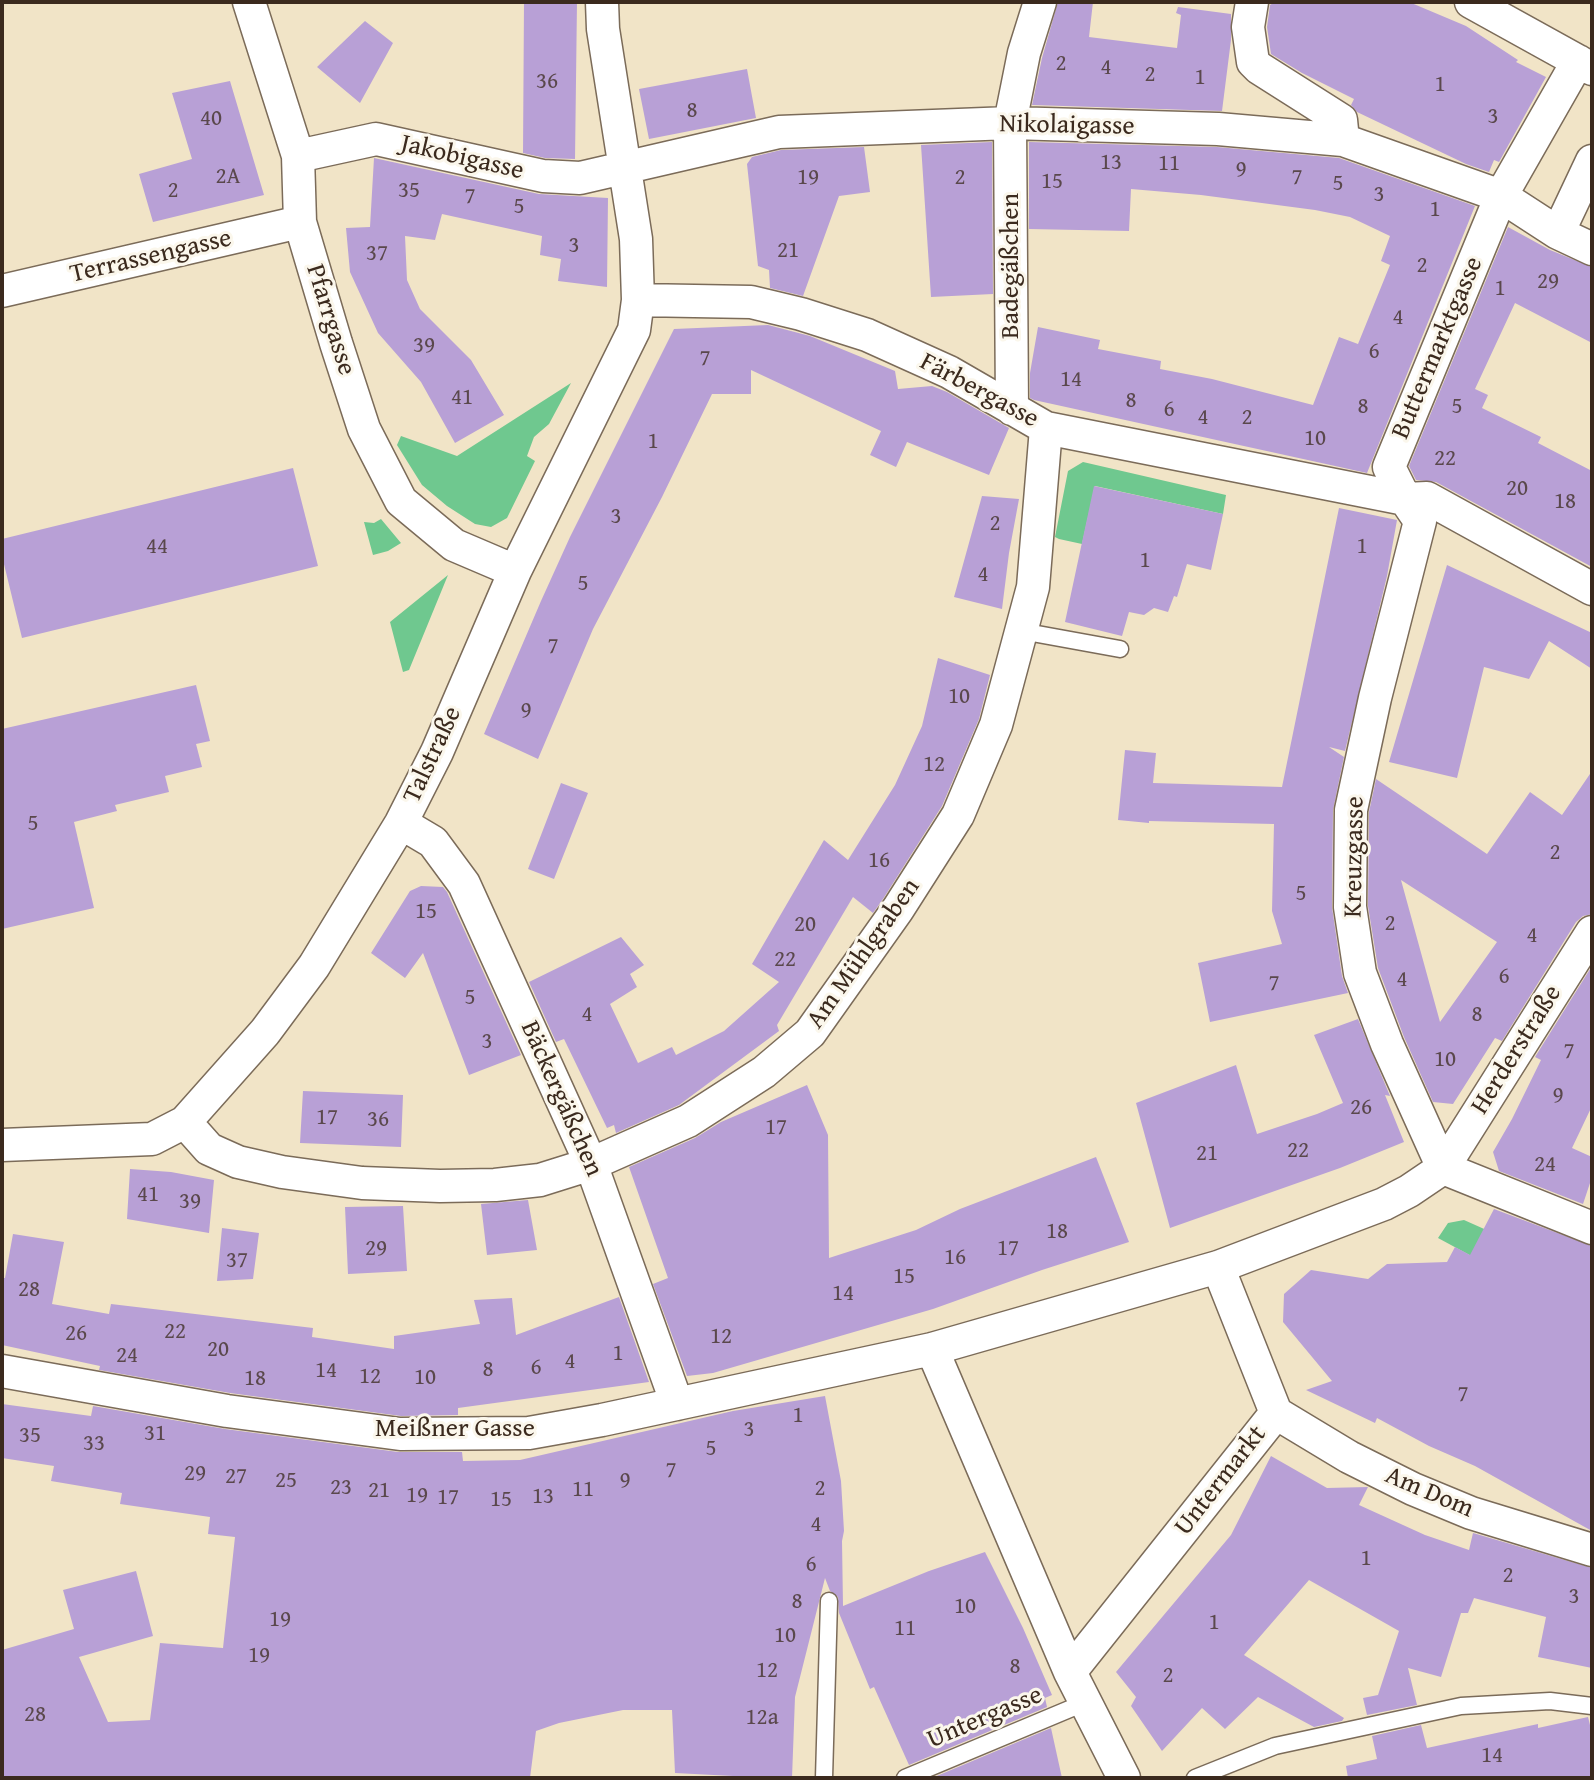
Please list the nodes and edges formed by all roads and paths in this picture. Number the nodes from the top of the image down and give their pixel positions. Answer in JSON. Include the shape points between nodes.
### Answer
{"nodes":[{"id":1,"x":249,"y":2,"type":"edge"},
{"id":2,"x":602,"y":2,"type":"edge"},
{"id":3,"x":1040,"y":2,"type":"edge"},
{"id":4,"x":1252,"y":2,"type":"edge"},
{"id":5,"x":1471,"y":2,"type":"edge"},
{"id":6,"x":1585,"y":65,"type":"edge"},
{"id":7,"x":1010,"y":123,"type":"junction"},
{"id":8,"x":1343,"y":140,"type":"junction"},
{"id":9,"x":298,"y":156,"type":"junction"},
{"id":10,"x":1592,"y":161,"type":"edge"},
{"id":11,"x":626,"y":168,"type":"junction"},
{"id":12,"x":1501,"y":196,"type":"junction"},
{"id":13,"x":300,"y":222,"type":"junction"},
{"id":14,"x":1558,"y":233,"type":"junction"},
{"id":15,"x":1592,"y":249,"type":"edge"},
{"id":16,"x":2,"y":291,"type":"edge"},
{"id":17,"x":638,"y":300,"type":"junction"},
{"id":18,"x":1012,"y":409,"type":"junction"},
{"id":19,"x":1046,"y":428,"type":"junction"},
{"id":20,"x":1405,"y":499,"type":"junction"},
{"id":21,"x":515,"y":571,"type":"junction"},
{"id":22,"x":1592,"y":589,"type":"edge"},
{"id":23,"x":1021,"y":631,"type":"junction"},
{"id":24,"x":1120,"y":649,"type":"dead end"},
{"id":25,"x":401,"y":823,"type":"junction"},
{"id":26,"x":1592,"y":932,"type":"edge"},
{"id":27,"x":185,"y":1122,"type":"junction"},
{"id":28,"x":2,"y":1145,"type":"edge"},
{"id":29,"x":591,"y":1164,"type":"junction"},
{"id":30,"x":1443,"y":1168,"type":"junction"},
{"id":31,"x":1592,"y":1228,"type":"edge"},
{"id":32,"x":1218,"y":1267,"type":"junction"},
{"id":33,"x":932,"y":1349,"type":"junction"},
{"id":34,"x":2,"y":1371,"type":"edge"},
{"id":35,"x":677,"y":1404,"type":"junction"},
{"id":36,"x":1276,"y":1413,"type":"junction"},
{"id":37,"x":1592,"y":1550,"type":"edge"},
{"id":38,"x":829,"y":1601,"type":"dead end"},
{"id":39,"x":1070,"y":1672,"type":"junction"},
{"id":40,"x":1084,"y":1703,"type":"junction"},
{"id":41,"x":1592,"y":1706,"type":"edge"},
{"id":42,"x":824,"y":1778,"type":"edge"},
{"id":43,"x":905,"y":1778,"type":"edge"},
{"id":44,"x":1124,"y":1778,"type":"edge"},
{"id":45,"x":1195,"y":1778,"type":"edge"}],
"edges":[{"from":1,"to":9,"type":"street","name":"Pfarrgasse"},
{"from":2,"to":11,"type":"street","name":"Talstraße"},
{"from":3,"to":7,"type":"street","name":"Badegäßchen"},
{"from":4,"to":8,"type":"street","via":[[1248,27],[1253,62],[1341,120]]},
{"from":5,"to":6,"type":"street"},
{"from":6,"to":12,"type":"street","name":"Buttermarktgasse"},
{"from":7,"to":8,"type":"street","name":"Nikolaigasse","via":[[1218,129]]},
{"from":7,"to":11,"type":"street","name":"Nikolaigasse","via":[[779,132]]},
{"from":7,"to":18,"type":"street","name":"Badegäßchen"},
{"from":8,"to":12,"type":"street","name":"Nikolaigasse"},
{"from":9,"to":11,"type":"street","name":"Jakobigasse","via":[[376,139],[543,176],[580,178]]},
{"from":9,"to":13,"type":"street","name":"Pfarrgasse"},
{"from":10,"to":14,"type":"street"},
{"from":11,"to":17,"type":"street","name":"Talstraße","via":[[636,239]]},
{"from":12,"to":14,"type":"street","name":"Nikolaigasse"},
{"from":12,"to":20,"type":"street","name":"Buttermarktgasse","via":[[1389,467]]},
{"from":13,"to":16,"type":"street","name":"Terrassengasse"},
{"from":13,"to":21,"type":"street","name":"Pfarrgasse","via":[[364,429],[401,502],[454,545]]},
{"from":14,"to":15,"type":"street","name":"Nikolaigasse"},
{"from":17,"to":18,"type":"street","name":"Färbergasse","via":[[751,303],[801,314],[867,335],[949,372]]},
{"from":17,"to":21,"type":"street","name":"Talstraße","via":[[634,330]]},
{"from":18,"to":19,"type":"street","name":"Färbergasse"},
{"from":19,"to":20,"type":"street","name":"Färbergasse"},
{"from":19,"to":23,"type":"street","name":"Am Mühlgraben","via":[[1033,587]]},
{"from":20,"to":22,"type":"street","name":"Färbergasse","via":[[1427,498]]},
{"from":20,"to":30,"type":"street","name":"Kreuzgasse","via":[[1420,521],[1351,810],[1350,907],[1360,973]]},
{"from":21,"to":25,"type":"street","name":"Talstraße","via":[[437,752]]},
{"from":23,"to":24,"type":"lane"},
{"from":23,"to":29,"type":"street","name":"Am Mühlgraben","via":[[996,725],[958,815],[810,1033],[764,1072],[688,1121]]},
{"from":25,"to":27,"type":"street","name":"Talstraße","via":[[314,966],[265,1032]]},
{"from":25,"to":29,"type":"street","name":"Bäckergäßchen","via":[[433,842],[464,884]]},
{"from":26,"to":30,"type":"street","name":"Herderstraße"},
{"from":27,"to":28,"type":"street","name":"Talstraße","via":[[152,1139]]},
{"from":27,"to":29,"type":"street","name":"Am Mühlgraben","via":[[209,1149],[238,1162],[362,1183],[495,1185],[540,1180]]},
{"from":29,"to":35,"type":"street","name":"Bäckergäßchen"},
{"from":30,"to":31,"type":"street"},
{"from":30,"to":32,"type":"street","via":[[1384,1204]]},
{"from":32,"to":33,"type":"street"},
{"from":32,"to":36,"type":"street","name":"Untermarkt"},
{"from":33,"to":35,"type":"street","name":"Meißner Gasse"},
{"from":33,"to":39,"type":"street"},
{"from":34,"to":35,"type":"street","name":"Meißner Gasse","via":[[227,1411],[400,1434],[529,1433]]},
{"from":36,"to":37,"type":"street","name":"Am Dom","via":[[1349,1458],[1413,1489],[1471,1513]]},
{"from":36,"to":39,"type":"street","name":"Untermarkt"},
{"from":38,"to":42,"type":"lane"},
{"from":39,"to":40,"type":"street"},
{"from":40,"to":43,"type":"lane","name":"Untergasse"},
{"from":40,"to":44,"type":"street"},
{"from":41,"to":45,"type":"lane","via":[[1550,1701],[1461,1706],[1275,1746]]}]}
